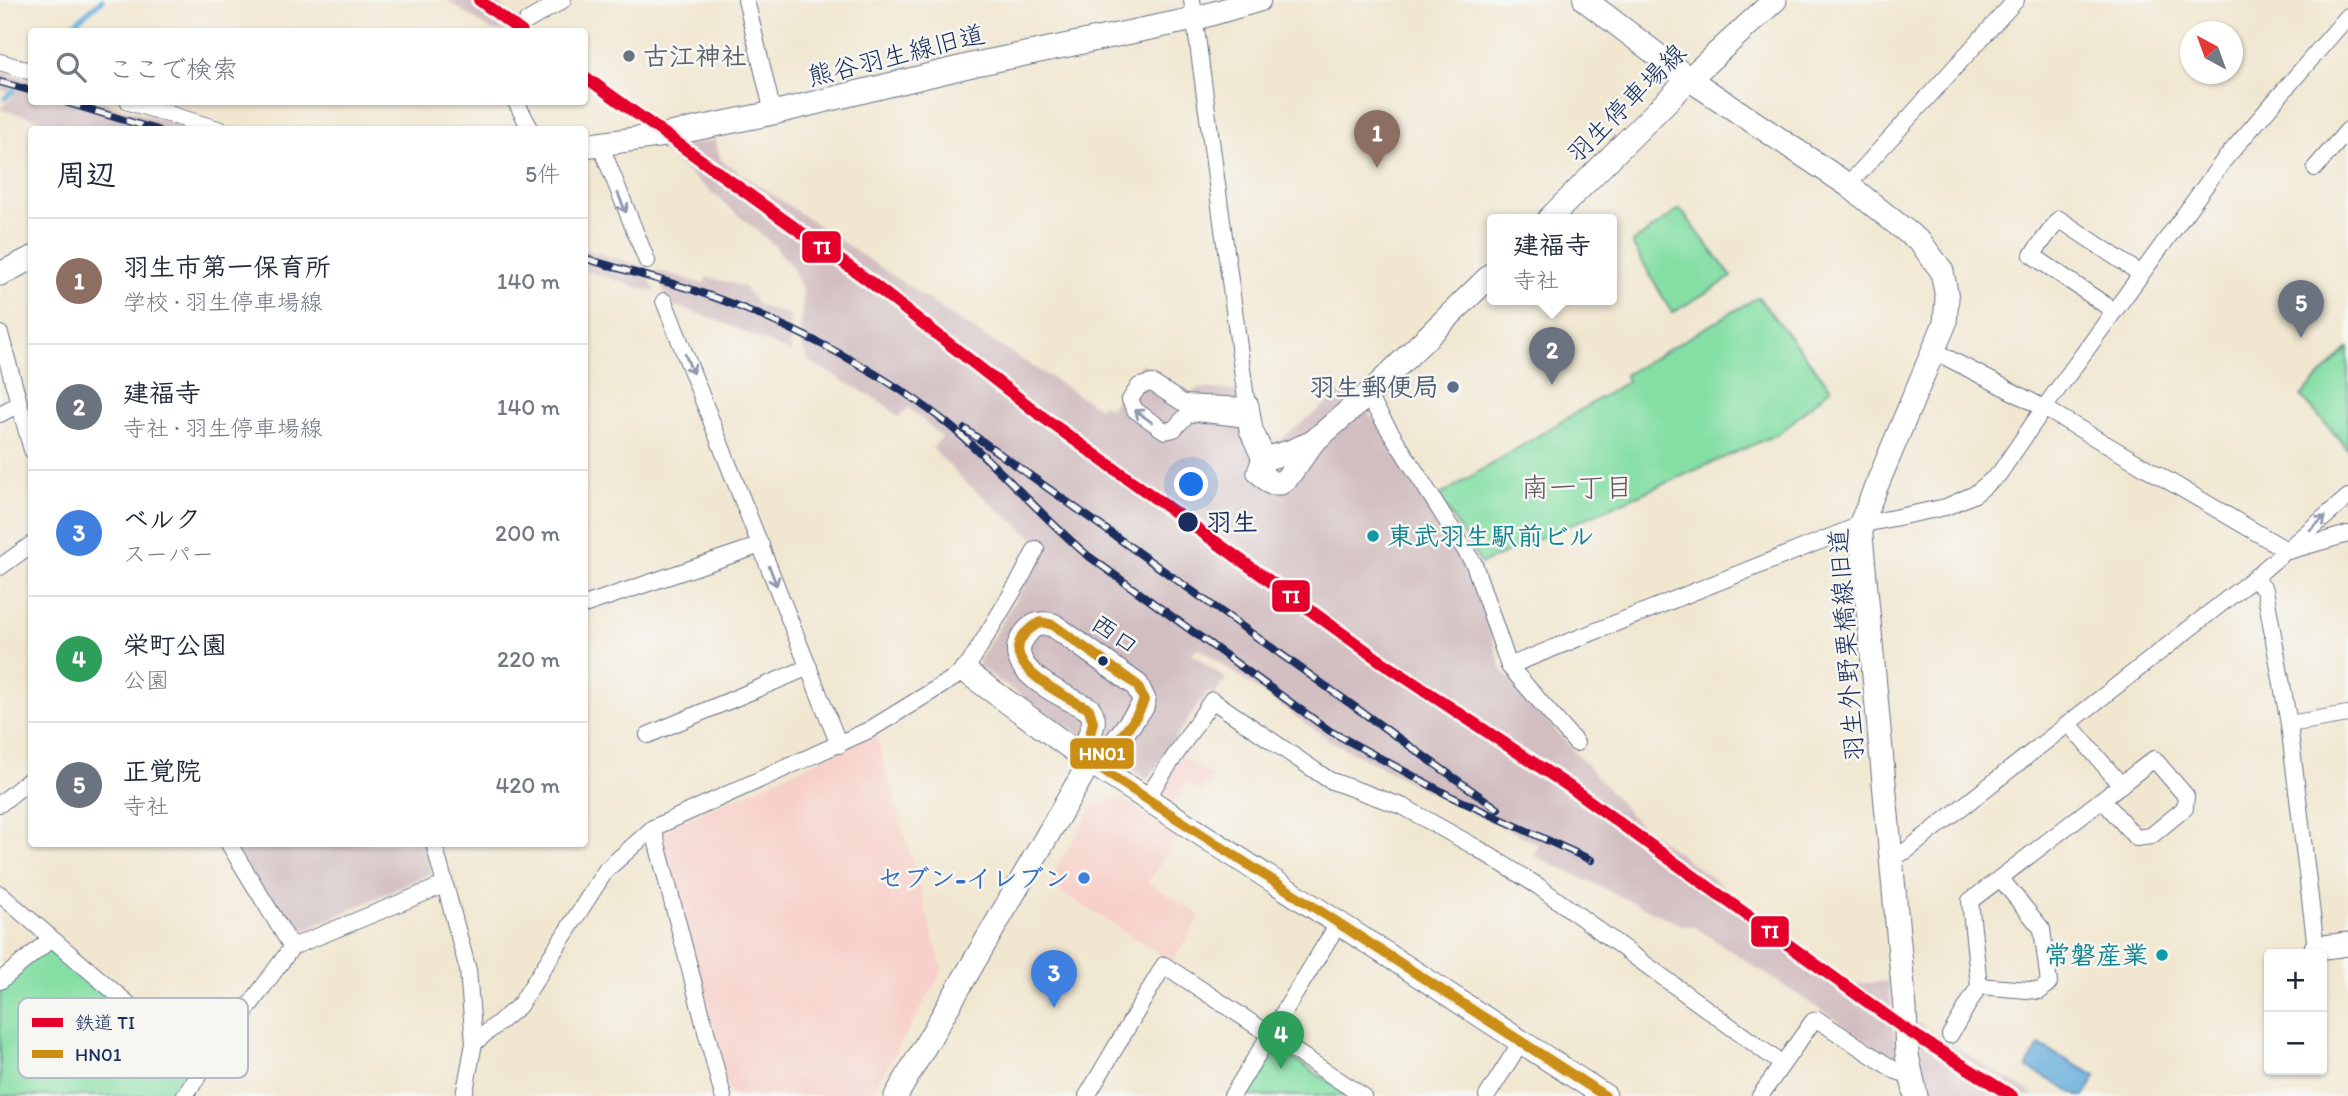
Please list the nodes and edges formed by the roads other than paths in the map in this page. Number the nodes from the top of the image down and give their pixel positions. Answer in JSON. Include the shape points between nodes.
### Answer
{"nodes":[{"id":1,"x":563,"y":0,"type":"edge"},
{"id":2,"x":746,"y":0,"type":"edge"},
{"id":3,"x":1259,"y":0,"type":"edge"},
{"id":4,"x":1585,"y":0,"type":"edge"},
{"id":5,"x":1775,"y":0,"type":"edge"},
{"id":6,"x":2016,"y":0,"type":"edge"},
{"id":7,"x":1193,"y":9,"type":"edge"},
{"id":8,"x":2348,"y":16,"type":"edge"},
{"id":9,"x":527,"y":21,"type":"dead end"},
{"id":10,"x":0,"y":62,"type":"edge"},
{"id":11,"x":28,"y":71,"type":"edge"},
{"id":12,"x":1689,"y":79,"type":"junction"},
{"id":13,"x":139,"y":105,"type":"edge"},
{"id":14,"x":518,"y":105,"type":"edge"},
{"id":15,"x":773,"y":113,"type":"junction"},
{"id":16,"x":208,"y":126,"type":"edge"},
{"id":17,"x":529,"y":126,"type":"edge"},
{"id":18,"x":2348,"y":130,"type":"edge"},
{"id":19,"x":592,"y":145,"type":"edge"},
{"id":20,"x":2315,"y":168,"type":"dead end"},
{"id":21,"x":1848,"y":184,"type":"junction"},
{"id":22,"x":1554,"y":214,"type":"edge"},
{"id":23,"x":28,"y":260,"type":"edge"},
{"id":24,"x":646,"y":261,"type":"dead end"},
{"id":25,"x":0,"y":274,"type":"edge"},
{"id":26,"x":2141,"y":274,"type":"junction"},
{"id":27,"x":1487,"y":280,"type":"edge"},
{"id":28,"x":664,"y":301,"type":"dead end"},
{"id":29,"x":2114,"y":311,"type":"junction"},
{"id":30,"x":0,"y":334,"type":"edge"},
{"id":31,"x":1934,"y":351,"type":"junction"},
{"id":32,"x":1365,"y":397,"type":"junction"},
{"id":33,"x":19,"y":404,"type":"junction"},
{"id":34,"x":2044,"y":408,"type":"junction"},
{"id":35,"x":1248,"y":412,"type":"junction"},
{"id":36,"x":0,"y":414,"type":"edge"},
{"id":37,"x":28,"y":436,"type":"edge"},
{"id":38,"x":2348,"y":497,"type":"edge"},
{"id":39,"x":1860,"y":525,"type":"junction"},
{"id":40,"x":2348,"y":534,"type":"edge"},
{"id":41,"x":761,"y":545,"type":"junction"},
{"id":42,"x":28,"y":547,"type":"edge"},
{"id":43,"x":1035,"y":549,"type":"dead end"},
{"id":44,"x":2288,"y":551,"type":"junction"},
{"id":45,"x":0,"y":567,"type":"edge"},
{"id":46,"x":2254,"y":578,"type":"junction"},
{"id":47,"x":588,"y":604,"type":"edge"},
{"id":48,"x":1509,"y":666,"type":"junction"},
{"id":49,"x":809,"y":667,"type":"junction"},
{"id":50,"x":965,"y":671,"type":"junction"},
{"id":51,"x":2348,"y":714,"type":"edge"},
{"id":52,"x":2069,"y":724,"type":"junction"},
{"id":53,"x":2289,"y":724,"type":"junction"},
{"id":54,"x":648,"y":736,"type":"dead end"},
{"id":55,"x":1576,"y":743,"type":"dead end"},
{"id":56,"x":839,"y":745,"type":"junction"},
{"id":57,"x":1090,"y":762,"type":"junction"},
{"id":58,"x":28,"y":781,"type":"edge"},
{"id":59,"x":2120,"y":785,"type":"junction"},
{"id":60,"x":1146,"y":799,"type":"junction"},
{"id":61,"x":2102,"y":799,"type":"junction"},
{"id":62,"x":0,"y":804,"type":"edge"},
{"id":63,"x":653,"y":828,"type":"junction"},
{"id":64,"x":231,"y":847,"type":"edge"},
{"id":65,"x":434,"y":847,"type":"edge"},
{"id":66,"x":1892,"y":856,"type":"junction"},
{"id":67,"x":2000,"y":878,"type":"junction"},
{"id":68,"x":444,"y":885,"type":"junction"},
{"id":69,"x":0,"y":894,"type":"edge"},
{"id":70,"x":1338,"y":924,"type":"junction"},
{"id":71,"x":51,"y":939,"type":"junction"},
{"id":72,"x":2348,"y":944,"type":"edge"},
{"id":73,"x":292,"y":947,"type":"junction"},
{"id":74,"x":2316,"y":948,"type":"joint"},
{"id":75,"x":0,"y":981,"type":"edge"},
{"id":76,"x":1979,"y":986,"type":"junction"},
{"id":77,"x":120,"y":998,"type":"edge"},
{"id":78,"x":248,"y":1007,"type":"edge"},
{"id":79,"x":1268,"y":1034,"type":"junction"},
{"id":80,"x":1950,"y":1035,"type":"dead end"},
{"id":81,"x":1521,"y":1041,"type":"junction"},
{"id":82,"x":474,"y":1043,"type":"junction"},
{"id":83,"x":1782,"y":1064,"type":"junction"},
{"id":84,"x":197,"y":1078,"type":"edge"},
{"id":85,"x":1913,"y":1086,"type":"edge"},
{"id":86,"x":904,"y":1093,"type":"edge"},
{"id":87,"x":184,"y":1096,"type":"edge"},
{"id":88,"x":464,"y":1096,"type":"edge"},
{"id":89,"x":723,"y":1096,"type":"edge"},
{"id":90,"x":1087,"y":1096,"type":"edge"},
{"id":91,"x":1232,"y":1096,"type":"edge"},
{"id":92,"x":1363,"y":1096,"type":"edge"},
{"id":93,"x":1486,"y":1096,"type":"edge"},
{"id":94,"x":1605,"y":1096,"type":"edge"},
{"id":95,"x":1760,"y":1096,"type":"edge"}],
"edges":[{"from":1,"to":9,"type":"street"},
{"from":2,"to":15,"type":"street"},
{"from":3,"to":7,"type":"street","name":"熊谷羽生線旧道"},
{"from":4,"to":12,"type":"street"},
{"from":5,"to":12,"type":"street","name":"羽生停車場線"},
{"from":6,"to":21,"type":"street"},
{"from":7,"to":15,"type":"street","name":"熊谷羽生線旧道"},
{"from":7,"to":35,"type":"street"},
{"from":8,"to":26,"type":"street","via":[[2224,160]]},
{"from":10,"to":11,"type":"street"},
{"from":12,"to":21,"type":"street","name":"羽生外野栗橋線旧道"},
{"from":12,"to":22,"type":"street","name":"羽生停車場線"},
{"from":13,"to":16,"type":"street"},
{"from":14,"to":17,"type":"street"},
{"from":15,"to":19,"type":"street","name":"熊谷羽生線旧道"},
{"from":18,"to":20,"type":"street"},
{"from":19,"to":24,"type":"street","one_way":true},
{"from":21,"to":31,"type":"street","name":"羽生外野栗橋線旧道","via":[[1921,243],[1942,271],[1945,323]]},
{"from":23,"to":25,"type":"street"},
{"from":26,"to":29,"type":"street"},
{"from":26,"to":29,"type":"street","via":[[2059,219],[2032,255]]},
{"from":27,"to":32,"type":"street"},
{"from":28,"to":41,"type":"street","one_way":true},
{"from":29,"to":34,"type":"street"},
{"from":30,"to":33,"type":"street"},
{"from":31,"to":34,"type":"street"},
{"from":31,"to":39,"type":"street","name":"羽生外野栗橋線旧道"},
{"from":32,"to":35,"type":"street","via":[[1313,442],[1281,483],[1271,483],[1259,472],[1264,459]]},
{"from":32,"to":48,"type":"street","via":[[1474,564]]},
{"from":33,"to":36,"type":"street"},
{"from":33,"to":37,"type":"street"},
{"from":34,"to":39,"type":"street","via":[[2000,474],[1975,494],[1946,507]]},
{"from":34,"to":44,"type":"street"},
{"from":35,"to":35,"type":"street","one_way":true,"via":[[1192,413],[1174,429],[1165,430],[1135,410],[1130,400],[1139,386],[1152,383],[1183,404]]},
{"from":44,"to":38,"type":"street","one_way":true},
{"from":39,"to":48,"type":"street"},
{"from":39,"to":66,"type":"street","name":"羽生外野栗橋線旧道"},
{"from":40,"to":44,"type":"street"},
{"from":41,"to":47,"type":"street"},
{"from":41,"to":49,"type":"street","one_way":true},
{"from":42,"to":45,"type":"street"},
{"from":43,"to":50,"type":"street"},
{"from":44,"to":46,"type":"street"},
{"from":46,"to":52,"type":"street"},
{"from":46,"to":53,"type":"street","via":[[2264,590]]},
{"from":48,"to":55,"type":"street"},
{"from":49,"to":54,"type":"street"},
{"from":49,"to":56,"type":"street"},
{"from":50,"to":56,"type":"street"},
{"from":50,"to":57,"type":"street"},
{"from":51,"to":53,"type":"street"},
{"from":52,"to":59,"type":"street"},
{"from":52,"to":66,"type":"street","via":[[1906,850]]},
{"from":53,"to":74,"type":"street"},
{"from":56,"to":63,"type":"street"},
{"from":57,"to":57,"type":"street","name":"西口","via":[[1093,714],[1029,672],[1018,657],[1019,643],[1041,622],[1053,625],[1142,693],[1144,700],[1136,717],[1110,750]]},
{"from":57,"to":60,"type":"street"},
{"from":57,"to":86,"type":"street"},
{"from":58,"to":62,"type":"street"},
{"from":59,"to":61,"type":"street"},
{"from":59,"to":61,"type":"street","via":[[2154,759],[2186,796],[2185,808],[2151,836],[2136,838]]},
{"from":60,"to":70,"type":"street"},
{"from":60,"to":83,"type":"street","via":[[1212,699],[1329,780],[1404,807],[1538,886]]},
{"from":61,"to":67,"type":"street"},
{"from":63,"to":82,"type":"street","via":[[606,870],[519,1006]]},
{"from":63,"to":89,"type":"street"},
{"from":64,"to":73,"type":"street"},
{"from":65,"to":68,"type":"street"},
{"from":66,"to":85,"type":"street","name":"羽生外野栗橋線旧道","via":[[1905,1042]]},
{"from":67,"to":76,"type":"street","via":[[1970,901]]},
{"from":67,"to":76,"type":"street","via":[[2042,929],[2049,983],[2040,991]]},
{"from":68,"to":73,"type":"street"},
{"from":68,"to":82,"type":"street","via":[[468,970]]},
{"from":69,"to":71,"type":"street"},
{"from":70,"to":79,"type":"street"},
{"from":70,"to":81,"type":"street"},
{"from":71,"to":75,"type":"street"},
{"from":71,"to":77,"type":"street"},
{"from":72,"to":74,"type":"street"},
{"from":73,"to":78,"type":"street"},
{"from":76,"to":80,"type":"street"},
{"from":79,"to":90,"type":"street","via":[[1164,965]]},
{"from":79,"to":91,"type":"street"},
{"from":79,"to":92,"type":"street"},
{"from":81,"to":93,"type":"street"},
{"from":81,"to":94,"type":"street"},
{"from":82,"to":88,"type":"street"},
{"from":83,"to":85,"type":"street","via":[[1818,1020]]},
{"from":83,"to":95,"type":"street"},
{"from":84,"to":87,"type":"street"}]}
